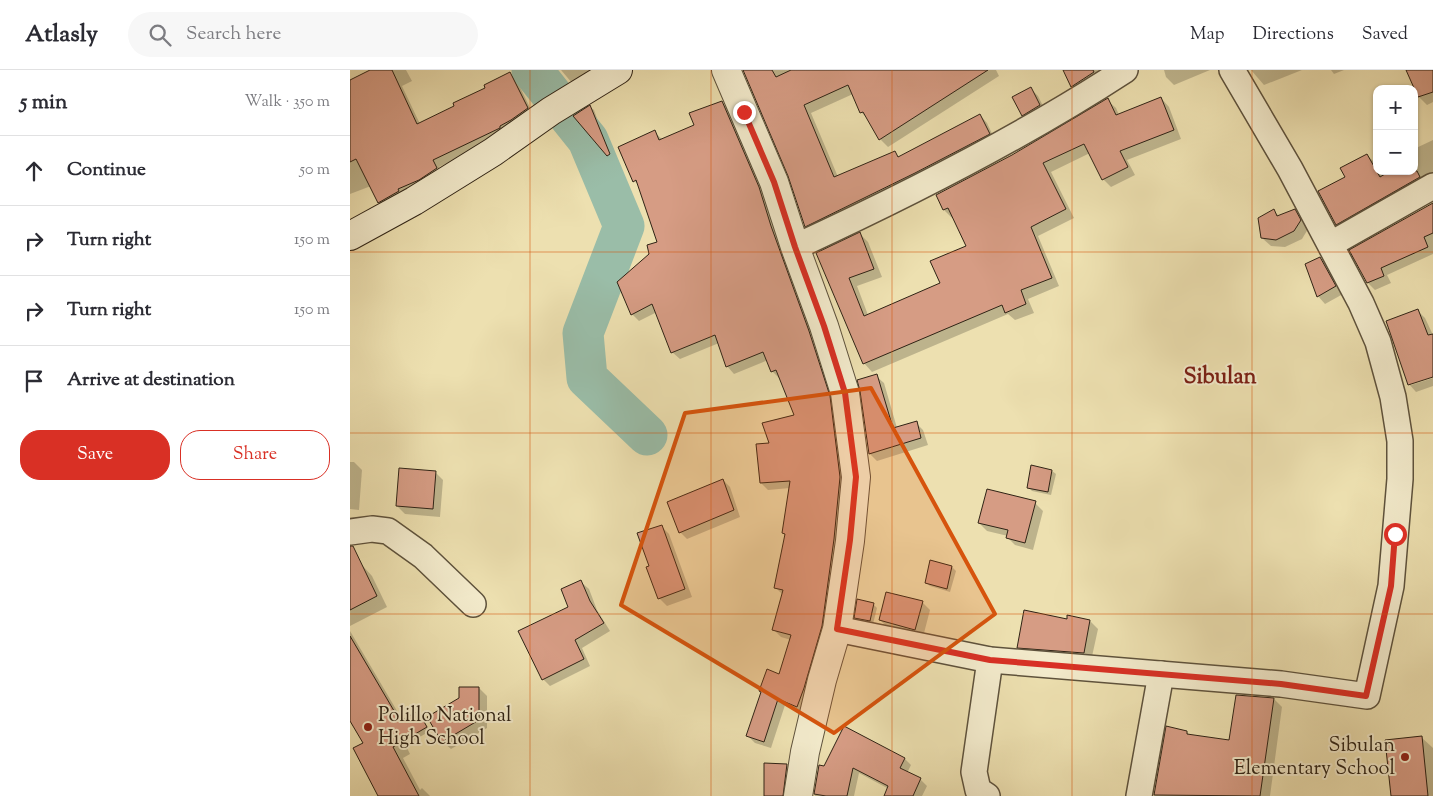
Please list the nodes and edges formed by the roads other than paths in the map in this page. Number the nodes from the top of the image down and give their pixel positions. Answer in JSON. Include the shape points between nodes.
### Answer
{"nodes":[{"id":1,"x":618,"y":70,"type":"edge"},
{"id":2,"x":726,"y":70,"type":"edge"},
{"id":3,"x":1125,"y":70,"type":"edge"},
{"id":4,"x":1232,"y":70,"type":"edge"},
{"id":5,"x":1433,"y":186,"type":"edge"},
{"id":6,"x":350,"y":236,"type":"edge"},
{"id":7,"x":1331,"y":244,"type":"junction"},
{"id":8,"x":795,"y":247,"type":"junction"},
{"id":9,"x":350,"y":532,"type":"edge"},
{"id":10,"x":473,"y":604,"type":"dead end"},
{"id":11,"x":837,"y":629,"type":"junction"},
{"id":12,"x":990,"y":660,"type":"junction"},
{"id":13,"x":1161,"y":674,"type":"junction"},
{"id":14,"x":798,"y":796,"type":"edge"},
{"id":15,"x":987,"y":796,"type":"edge"},
{"id":16,"x":1139,"y":796,"type":"edge"}],
"edges":[{"from":1,"to":6,"type":"street","via":[[414,201]]},
{"from":2,"to":8,"type":"street","via":[[774,182]]},
{"from":3,"to":8,"type":"street","via":[[983,154]]},
{"from":4,"to":7,"type":"street"},
{"from":5,"to":7,"type":"street"},
{"from":7,"to":13,"type":"street","via":[[1378,342],[1400,441],[1391,586],[1366,696],[1281,684]]},
{"from":8,"to":11,"type":"street","via":[[845,393],[856,477]]},
{"from":9,"to":10,"type":"street","via":[[388,531],[423,556]]},
{"from":11,"to":12,"type":"street"},
{"from":11,"to":14,"type":"street","via":[[805,752]]},
{"from":12,"to":13,"type":"street"},
{"from":12,"to":15,"type":"street","via":[[974,772],[978,790]]},
{"from":13,"to":16,"type":"street"}]}
